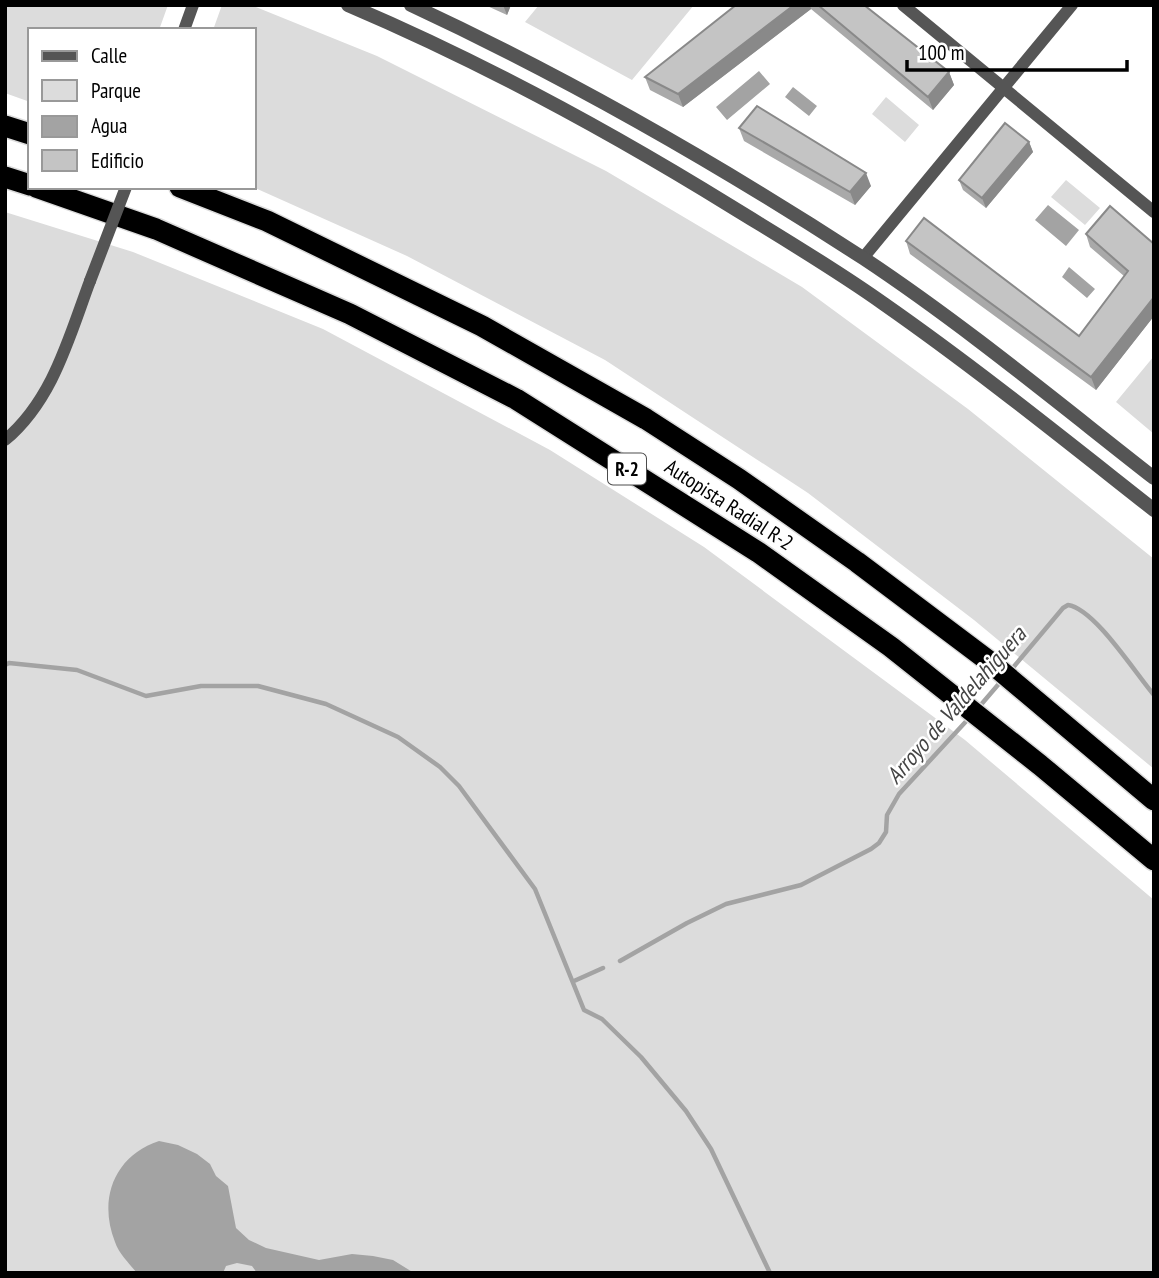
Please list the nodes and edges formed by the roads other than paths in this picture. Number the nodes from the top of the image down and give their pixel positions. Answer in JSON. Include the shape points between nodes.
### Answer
{"nodes":[{"id":1,"x":193,"y":5,"type":"edge"},
{"id":2,"x":348,"y":5,"type":"edge"},
{"id":3,"x":411,"y":5,"type":"edge"},
{"id":4,"x":903,"y":5,"type":"edge"},
{"id":5,"x":1072,"y":5,"type":"edge"},
{"id":6,"x":185,"y":28,"type":"edge"},
{"id":7,"x":1003,"y":88,"type":"junction"},
{"id":8,"x":5,"y":126,"type":"edge"},
{"id":9,"x":28,"y":133,"type":"edge"},
{"id":10,"x":5,"y":177,"type":"edge"},
{"id":11,"x":28,"y":184,"type":"edge"},
{"id":12,"x":42,"y":189,"type":"edge"},
{"id":13,"x":125,"y":189,"type":"edge"},
{"id":14,"x":185,"y":189,"type":"edge"},
{"id":15,"x":1154,"y":212,"type":"edge"},
{"id":16,"x":863,"y":258,"type":"junction"},
{"id":17,"x":5,"y":440,"type":"edge"},
{"id":18,"x":1154,"y":478,"type":"edge"},
{"id":19,"x":1154,"y":510,"type":"edge"},
{"id":20,"x":1154,"y":800,"type":"edge"},
{"id":21,"x":1154,"y":860,"type":"edge"}],
"edges":[{"from":1,"to":6,"type":"street"},
{"from":2,"to":19,"type":"street","via":[[408,30],[594,125],[813,256],[990,381]]},
{"from":3,"to":16,"type":"street","via":[[651,128]]},
{"from":4,"to":7,"type":"street"},
{"from":5,"to":7,"type":"street"},
{"from":7,"to":15,"type":"street"},
{"from":7,"to":16,"type":"street"},
{"from":8,"to":9,"type":"highway"},
{"from":10,"to":11,"type":"highway"},
{"from":12,"to":21,"type":"highway","name":"Autopista Radial R-2","number":"R-2","via":[[156,229],[350,314],[516,399],[758,552],[891,647]]},
{"from":13,"to":17,"type":"street","bridge":true,"via":[[60,362],[30,415]]},
{"from":14,"to":20,"type":"highway","name":"Autopista Radial R-2","number":"R-2","via":[[267,221],[482,326],[646,419],[891,587],[990,662]]},
{"from":16,"to":18,"type":"street"}]}
